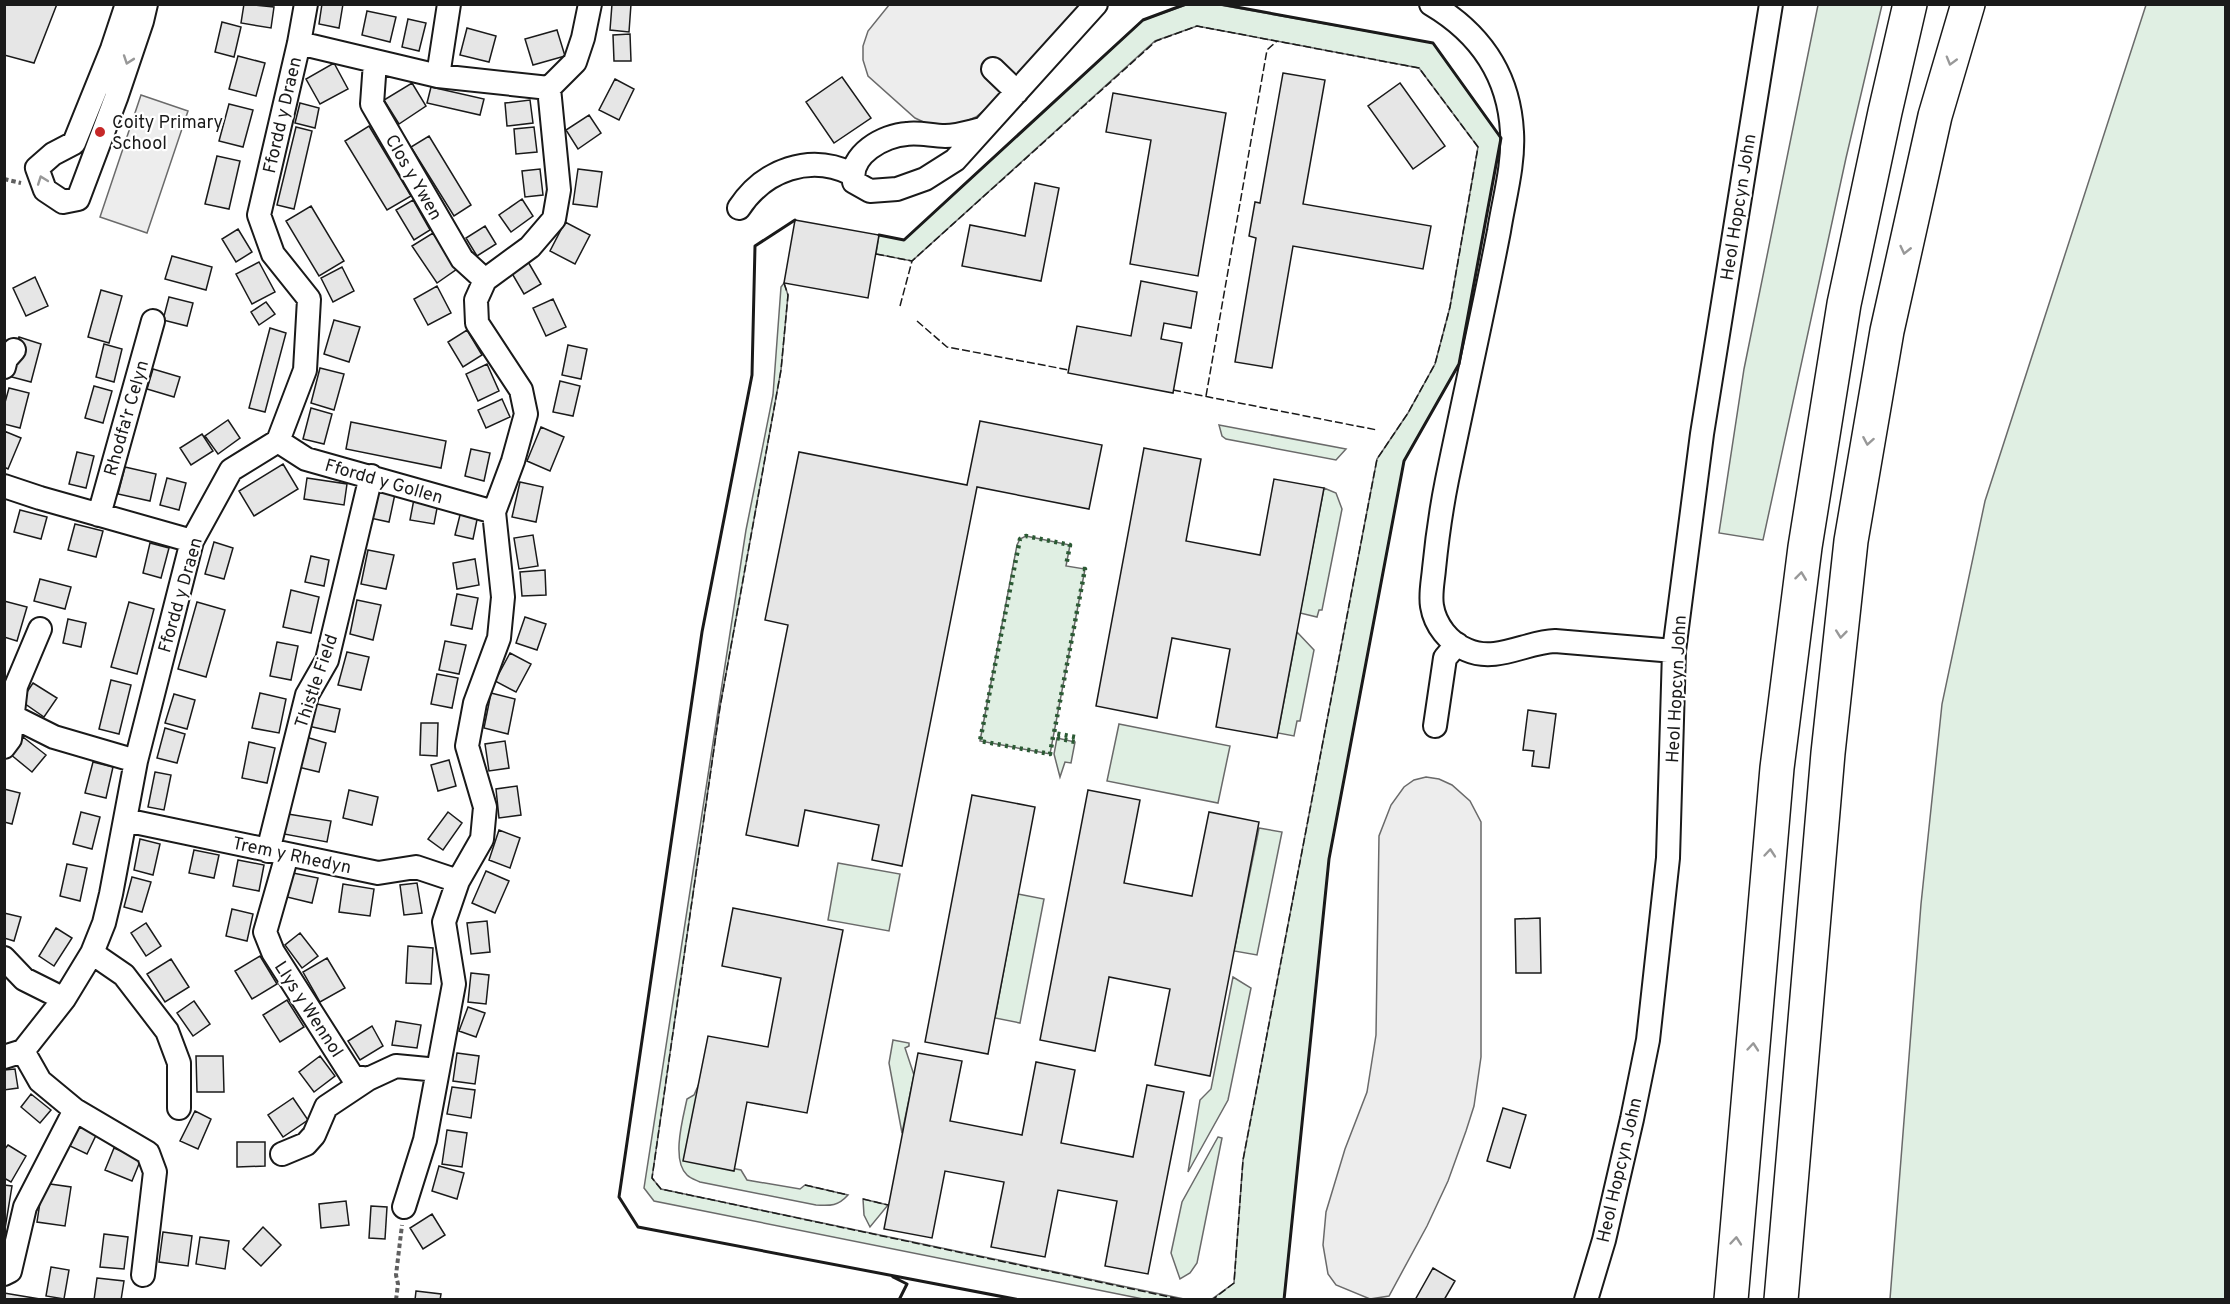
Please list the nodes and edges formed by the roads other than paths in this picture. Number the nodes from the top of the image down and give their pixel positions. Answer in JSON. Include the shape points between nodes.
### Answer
{"nodes":[{"id":1,"x":126,"y":4,"type":"edge"},
{"id":2,"x":146,"y":4,"type":"edge"},
{"id":3,"x":306,"y":4,"type":"edge"},
{"id":4,"x":449,"y":4,"type":"edge"},
{"id":5,"x":590,"y":4,"type":"edge"},
{"id":6,"x":1096,"y":4,"type":"edge"},
{"id":7,"x":1431,"y":4,"type":"edge"},
{"id":8,"x":1771,"y":4,"type":"edge"},
{"id":9,"x":1911,"y":4,"type":"edge"},
{"id":10,"x":1968,"y":4,"type":"edge"},
{"id":11,"x":299,"y":43,"type":"junction"},
{"id":12,"x":375,"y":62,"type":"junction"},
{"id":13,"x":993,"y":69,"type":"dead end"},
{"id":14,"x":438,"y":76,"type":"junction"},
{"id":15,"x":549,"y":88,"type":"junction"},
{"id":16,"x":1017,"y":92,"type":"junction"},
{"id":17,"x":982,"y":129,"type":"junction"},
{"id":18,"x":852,"y":174,"type":"junction"},
{"id":19,"x":739,"y":208,"type":"dead end"},
{"id":20,"x":485,"y":280,"type":"junction"},
{"id":21,"x":153,"y":321,"type":"dead end"},
{"id":22,"x":278,"y":441,"type":"junction"},
{"id":23,"x":371,"y":476,"type":"junction"},
{"id":24,"x":4,"y":486,"type":"edge"},
{"id":25,"x":494,"y":512,"type":"junction"},
{"id":26,"x":99,"y":515,"type":"junction"},
{"id":27,"x":192,"y":540,"type":"junction"},
{"id":28,"x":40,"y":629,"type":"dead end"},
{"id":29,"x":1456,"y":644,"type":"junction"},
{"id":30,"x":1674,"y":651,"type":"junction"},
{"id":31,"x":9,"y":715,"type":"edge"},
{"id":32,"x":1435,"y":726,"type":"dead end"},
{"id":33,"x":4,"y":747,"type":"edge"},
{"id":34,"x":136,"y":761,"type":"junction"},
{"id":35,"x":125,"y":820,"type":"junction"},
{"id":36,"x":277,"y":853,"type":"junction"},
{"id":37,"x":458,"y":881,"type":"junction"},
{"id":38,"x":92,"y":953,"type":"junction"},
{"id":39,"x":4,"y":958,"type":"edge"},
{"id":40,"x":64,"y":999,"type":"junction"},
{"id":41,"x":14,"y":1054,"type":"edge"},
{"id":42,"x":438,"y":1070,"type":"junction"},
{"id":43,"x":368,"y":1078,"type":"junction"},
{"id":44,"x":179,"y":1108,"type":"dead end"},
{"id":45,"x":75,"y":1110,"type":"junction"},
{"id":46,"x":282,"y":1154,"type":"dead end"},
{"id":47,"x":404,"y":1207,"type":"road end"},
{"id":48,"x":4,"y":1274,"type":"edge"},
{"id":49,"x":143,"y":1275,"type":"dead end"},
{"id":50,"x":1586,"y":1299,"type":"edge"},
{"id":51,"x":1731,"y":1299,"type":"edge"},
{"id":52,"x":1780,"y":1299,"type":"edge"}],
"edges":[{"from":2,"to":1,"type":"street","one_way":true,"via":[[78,199],[63,202],[45,190],[38,168],[74,143]]},
{"from":3,"to":11,"type":"street","name":"Ffordd y Draen"},
{"from":4,"to":14,"type":"street"},
{"from":5,"to":15,"type":"street","via":[[575,62]]},
{"from":6,"to":16,"type":"street"},
{"from":7,"to":29,"type":"street","via":[[1466,28],[1484,49],[1498,72],[1508,102],[1512,133],[1510,170],[1493,262],[1437,534],[1432,606],[1437,622]]},
{"from":8,"to":30,"type":"street","name":"Heol Hopcyn John","via":[[1702,434]]},
{"from":51,"to":9,"type":"highway","one_way":true,"via":[[1777,768],[1805,547],[1844,304]]},
{"from":10,"to":52,"type":"highway","one_way":true,"via":[[1935,116],[1889,319],[1851,541],[1828,753]]},
{"from":11,"to":12,"type":"street"},
{"from":11,"to":22,"type":"street","name":"Ffordd y Draen","via":[[259,215],[273,254],[309,299],[305,370]]},
{"from":12,"to":14,"type":"street"},
{"from":12,"to":20,"type":"street","name":"Clos y Ywen","via":[[372,104],[462,259]]},
{"from":13,"to":16,"type":"street"},
{"from":14,"to":15,"type":"street"},
{"from":15,"to":20,"type":"street","via":[[559,190],[554,219],[530,247]]},
{"from":16,"to":17,"type":"street"},
{"from":17,"to":18,"type":"street","via":[[957,135],[906,134],[888,138],[863,154]]},
{"from":17,"to":18,"type":"street","via":[[955,160],[913,184],[870,191],[854,182]]},
{"from":18,"to":19,"type":"street","via":[[828,165],[795,167],[764,180]]},
{"from":20,"to":25,"type":"street","via":[[476,300],[477,323],[521,390],[526,414]]},
{"from":21,"to":26,"type":"street","name":"Rhodfa'r Celyn"},
{"from":22,"to":23,"type":"street","name":"Ffordd y Gollen","via":[[306,459]]},
{"from":22,"to":27,"type":"street","name":"Ffordd y Draen","via":[[231,470]]},
{"from":23,"to":25,"type":"street","name":"Ffordd y Gollen"},
{"from":23,"to":36,"type":"street","name":"Thistle Field","via":[[327,660],[307,695]]},
{"from":24,"to":26,"type":"street"},
{"from":25,"to":37,"type":"street","via":[[503,597],[499,638],[475,703],[467,746],[485,807],[482,839]]},
{"from":26,"to":27,"type":"street"},
{"from":27,"to":34,"type":"street","name":"Ffordd y Draen"},
{"from":28,"to":31,"type":"street","via":[[16,686]]},
{"from":29,"to":30,"type":"street","via":[[1491,655],[1542,641]]},
{"from":29,"to":32,"type":"street","via":[[1445,658]]},
{"from":30,"to":50,"type":"street","name":"Heol Hopcyn John","via":[[1668,858],[1648,1040],[1604,1240]]},
{"from":31,"to":33,"type":"street","via":[[10,739]]},
{"from":31,"to":34,"type":"street","via":[[54,737]]},
{"from":34,"to":35,"type":"street","name":"Ffordd y Draen"},
{"from":35,"to":36,"type":"street","name":"Trem y Rhedyn"},
{"from":35,"to":38,"type":"street","name":"Ffordd y Draen","via":[[111,894]]},
{"from":36,"to":37,"type":"street","name":"Trem y Rhedyn","via":[[378,873],[416,867]]},
{"from":36,"to":43,"type":"street","name":"Llys y Wennol","via":[[265,932],[273,952],[352,1076]]},
{"from":37,"to":42,"type":"street","via":[[444,922],[454,984]]},
{"from":38,"to":40,"type":"street","name":"Ffordd y Draen"},
{"from":38,"to":44,"type":"street","via":[[124,975],[167,1031],[179,1063]]},
{"from":39,"to":40,"type":"street","via":[[24,979]]},
{"from":40,"to":41,"type":"street","name":"Ffordd y Draen"},
{"from":41,"to":45,"type":"street"},
{"from":42,"to":43,"type":"street","via":[[396,1066]]},
{"from":42,"to":47,"type":"street","via":[[424,1140]]},
{"from":43,"to":46,"type":"street","via":[[326,1107],[306,1144]]},
{"from":45,"to":48,"type":"street","via":[[25,1207],[10,1271]]},
{"from":45,"to":49,"type":"street","via":[[148,1153],[155,1172]]}]}
